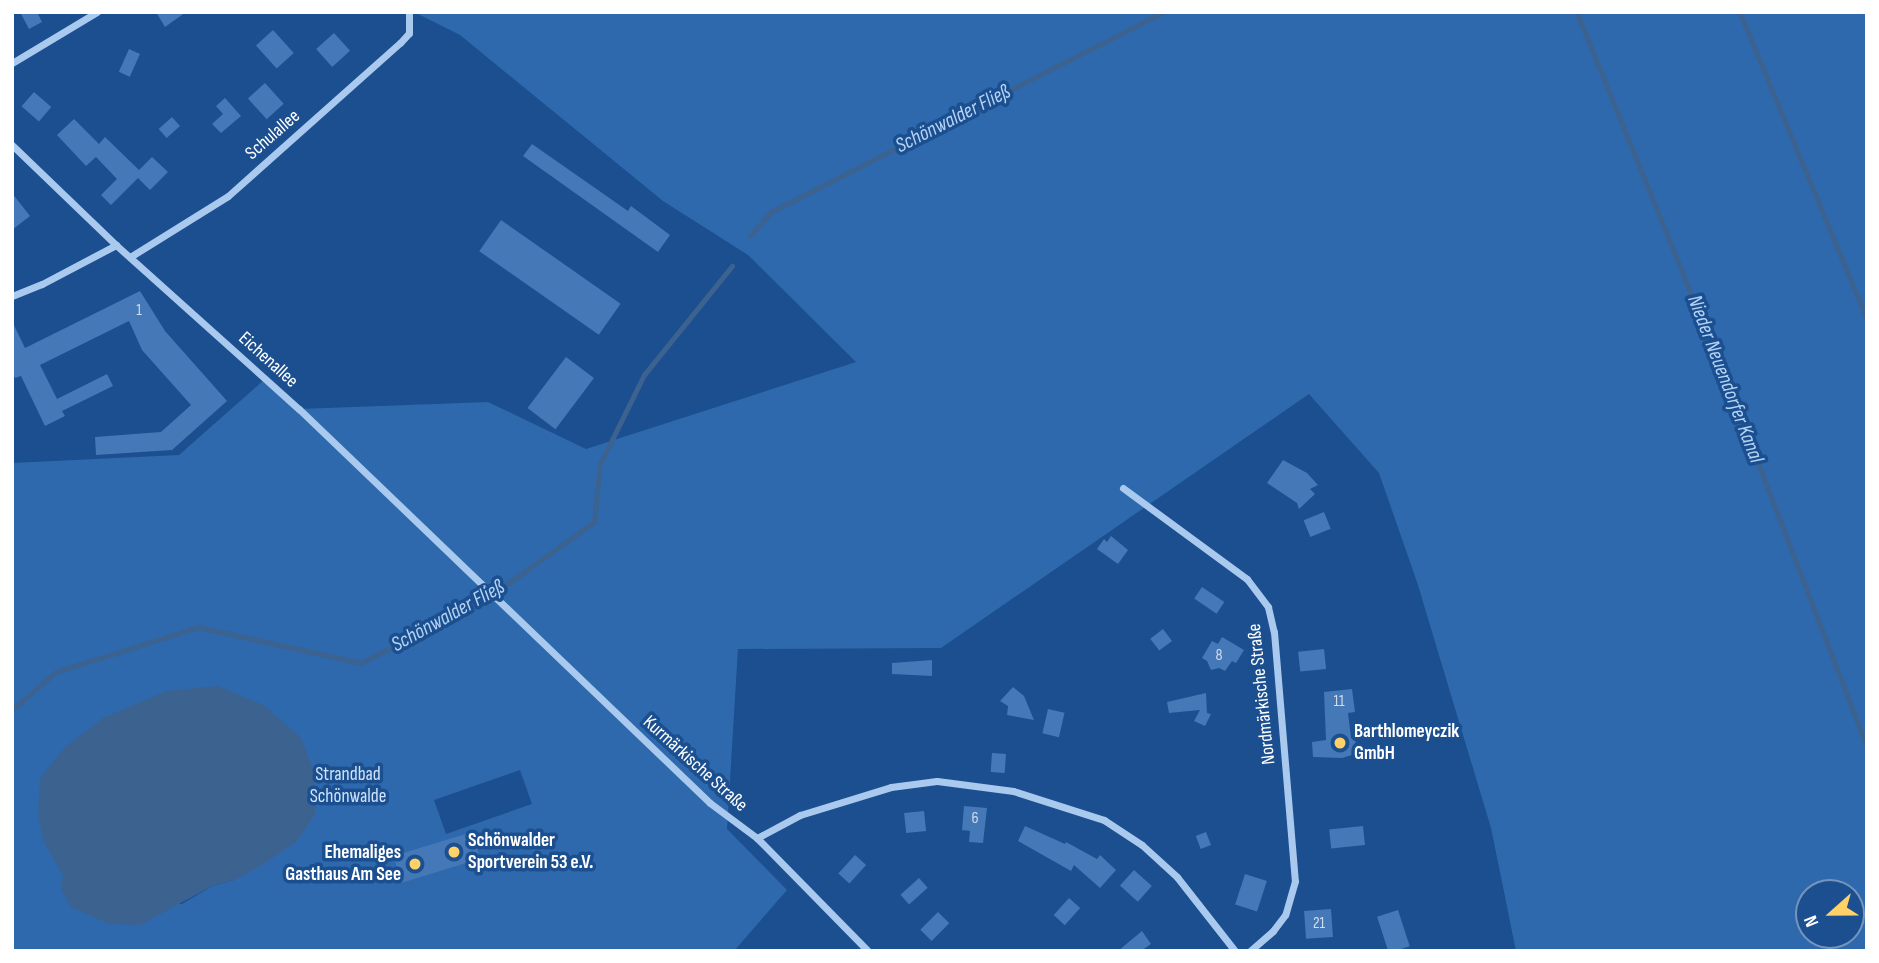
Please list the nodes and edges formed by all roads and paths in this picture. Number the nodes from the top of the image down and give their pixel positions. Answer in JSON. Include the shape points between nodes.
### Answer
{"nodes":[{"id":1,"x":97,"y":12,"type":"edge"},
{"id":2,"x":409,"y":12,"type":"edge"},
{"id":3,"x":12,"y":63,"type":"edge"},
{"id":4,"x":12,"y":145,"type":"edge"},
{"id":5,"x":116,"y":245,"type":"junction"},
{"id":6,"x":130,"y":257,"type":"junction"},
{"id":7,"x":12,"y":296,"type":"edge"},
{"id":8,"x":1123,"y":488,"type":"dead end"},
{"id":9,"x":494,"y":598,"type":"joint"},
{"id":10,"x":757,"y":838,"type":"junction"},
{"id":11,"x":868,"y":951,"type":"edge"},
{"id":12,"x":1234,"y":951,"type":"edge"},
{"id":13,"x":1250,"y":951,"type":"edge"}],
"edges":[{"from":1,"to":3,"type":"street"},
{"from":2,"to":6,"type":"street","name":"Schulallee","via":[[409,33],[400,43],[228,196]]},
{"from":4,"to":5,"type":"street","name":"Eichenallee"},
{"from":5,"to":6,"type":"street","name":"Eichenallee"},
{"from":5,"to":7,"type":"street"},
{"from":6,"to":9,"type":"street","name":"Eichenallee","via":[[299,409]]},
{"from":8,"to":13,"type":"street","name":"Nordmärkische Straße","via":[[1247,579],[1268,607],[1274,632],[1295,881],[1285,915]]},
{"from":9,"to":10,"type":"street","name":"Kurmärkische Straße","via":[[710,803]]},
{"from":10,"to":11,"type":"street","name":"Kurmärkische Straße"},
{"from":10,"to":12,"type":"street","via":[[800,815],[891,787],[937,781],[1013,790],[1104,820],[1142,845],[1177,877]]}]}
